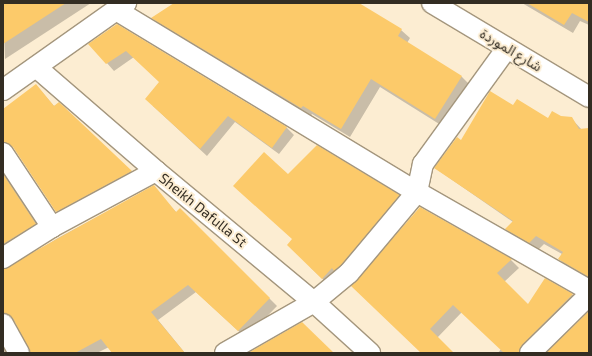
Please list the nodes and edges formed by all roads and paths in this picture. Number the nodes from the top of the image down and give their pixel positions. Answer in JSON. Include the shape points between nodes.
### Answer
{"nodes":[{"id":1,"x":432,"y":3,"type":"edge"},
{"id":2,"x":121,"y":6,"type":"edge"},
{"id":3,"x":507,"y":48,"type":"junction"},
{"id":4,"x":36,"y":66,"type":"junction"},
{"id":5,"x":4,"y":88,"type":"edge"},
{"id":6,"x":589,"y":98,"type":"edge"},
{"id":7,"x":3,"y":153,"type":"edge"},
{"id":8,"x":156,"y":171,"type":"junction"},
{"id":9,"x":417,"y":192,"type":"junction"},
{"id":10,"x":52,"y":227,"type":"junction"},
{"id":11,"x":3,"y":258,"type":"edge"},
{"id":12,"x":589,"y":290,"type":"edge"},
{"id":13,"x":589,"y":295,"type":"edge"},
{"id":14,"x":314,"y":302,"type":"junction"},
{"id":15,"x":3,"y":324,"type":"edge"},
{"id":16,"x":19,"y":353,"type":"edge"},
{"id":17,"x":225,"y":353,"type":"edge"},
{"id":18,"x":370,"y":353,"type":"edge"},
{"id":19,"x":530,"y":353,"type":"edge"}],
"edges":[{"from":1,"to":3,"type":"street","name":"شارع الموردة"},
{"from":2,"to":4,"type":"street"},
{"from":2,"to":9,"type":"street"},
{"from":3,"to":6,"type":"street","name":"شارع الموردة"},
{"from":3,"to":9,"type":"street","via":[[423,164]]},
{"from":4,"to":5,"type":"street"},
{"from":4,"to":8,"type":"street","name":"Sheikh Dafulla St"},
{"from":7,"to":10,"type":"street"},
{"from":8,"to":10,"type":"street"},
{"from":8,"to":14,"type":"street","name":"Sheikh Dafulla St"},
{"from":9,"to":12,"type":"street"},
{"from":9,"to":14,"type":"street","via":[[349,274]]},
{"from":10,"to":11,"type":"street"},
{"from":13,"to":19,"type":"street"},
{"from":14,"to":17,"type":"street"},
{"from":14,"to":18,"type":"street","name":"Sheikh Dafulla St"},
{"from":15,"to":16,"type":"street"}]}
